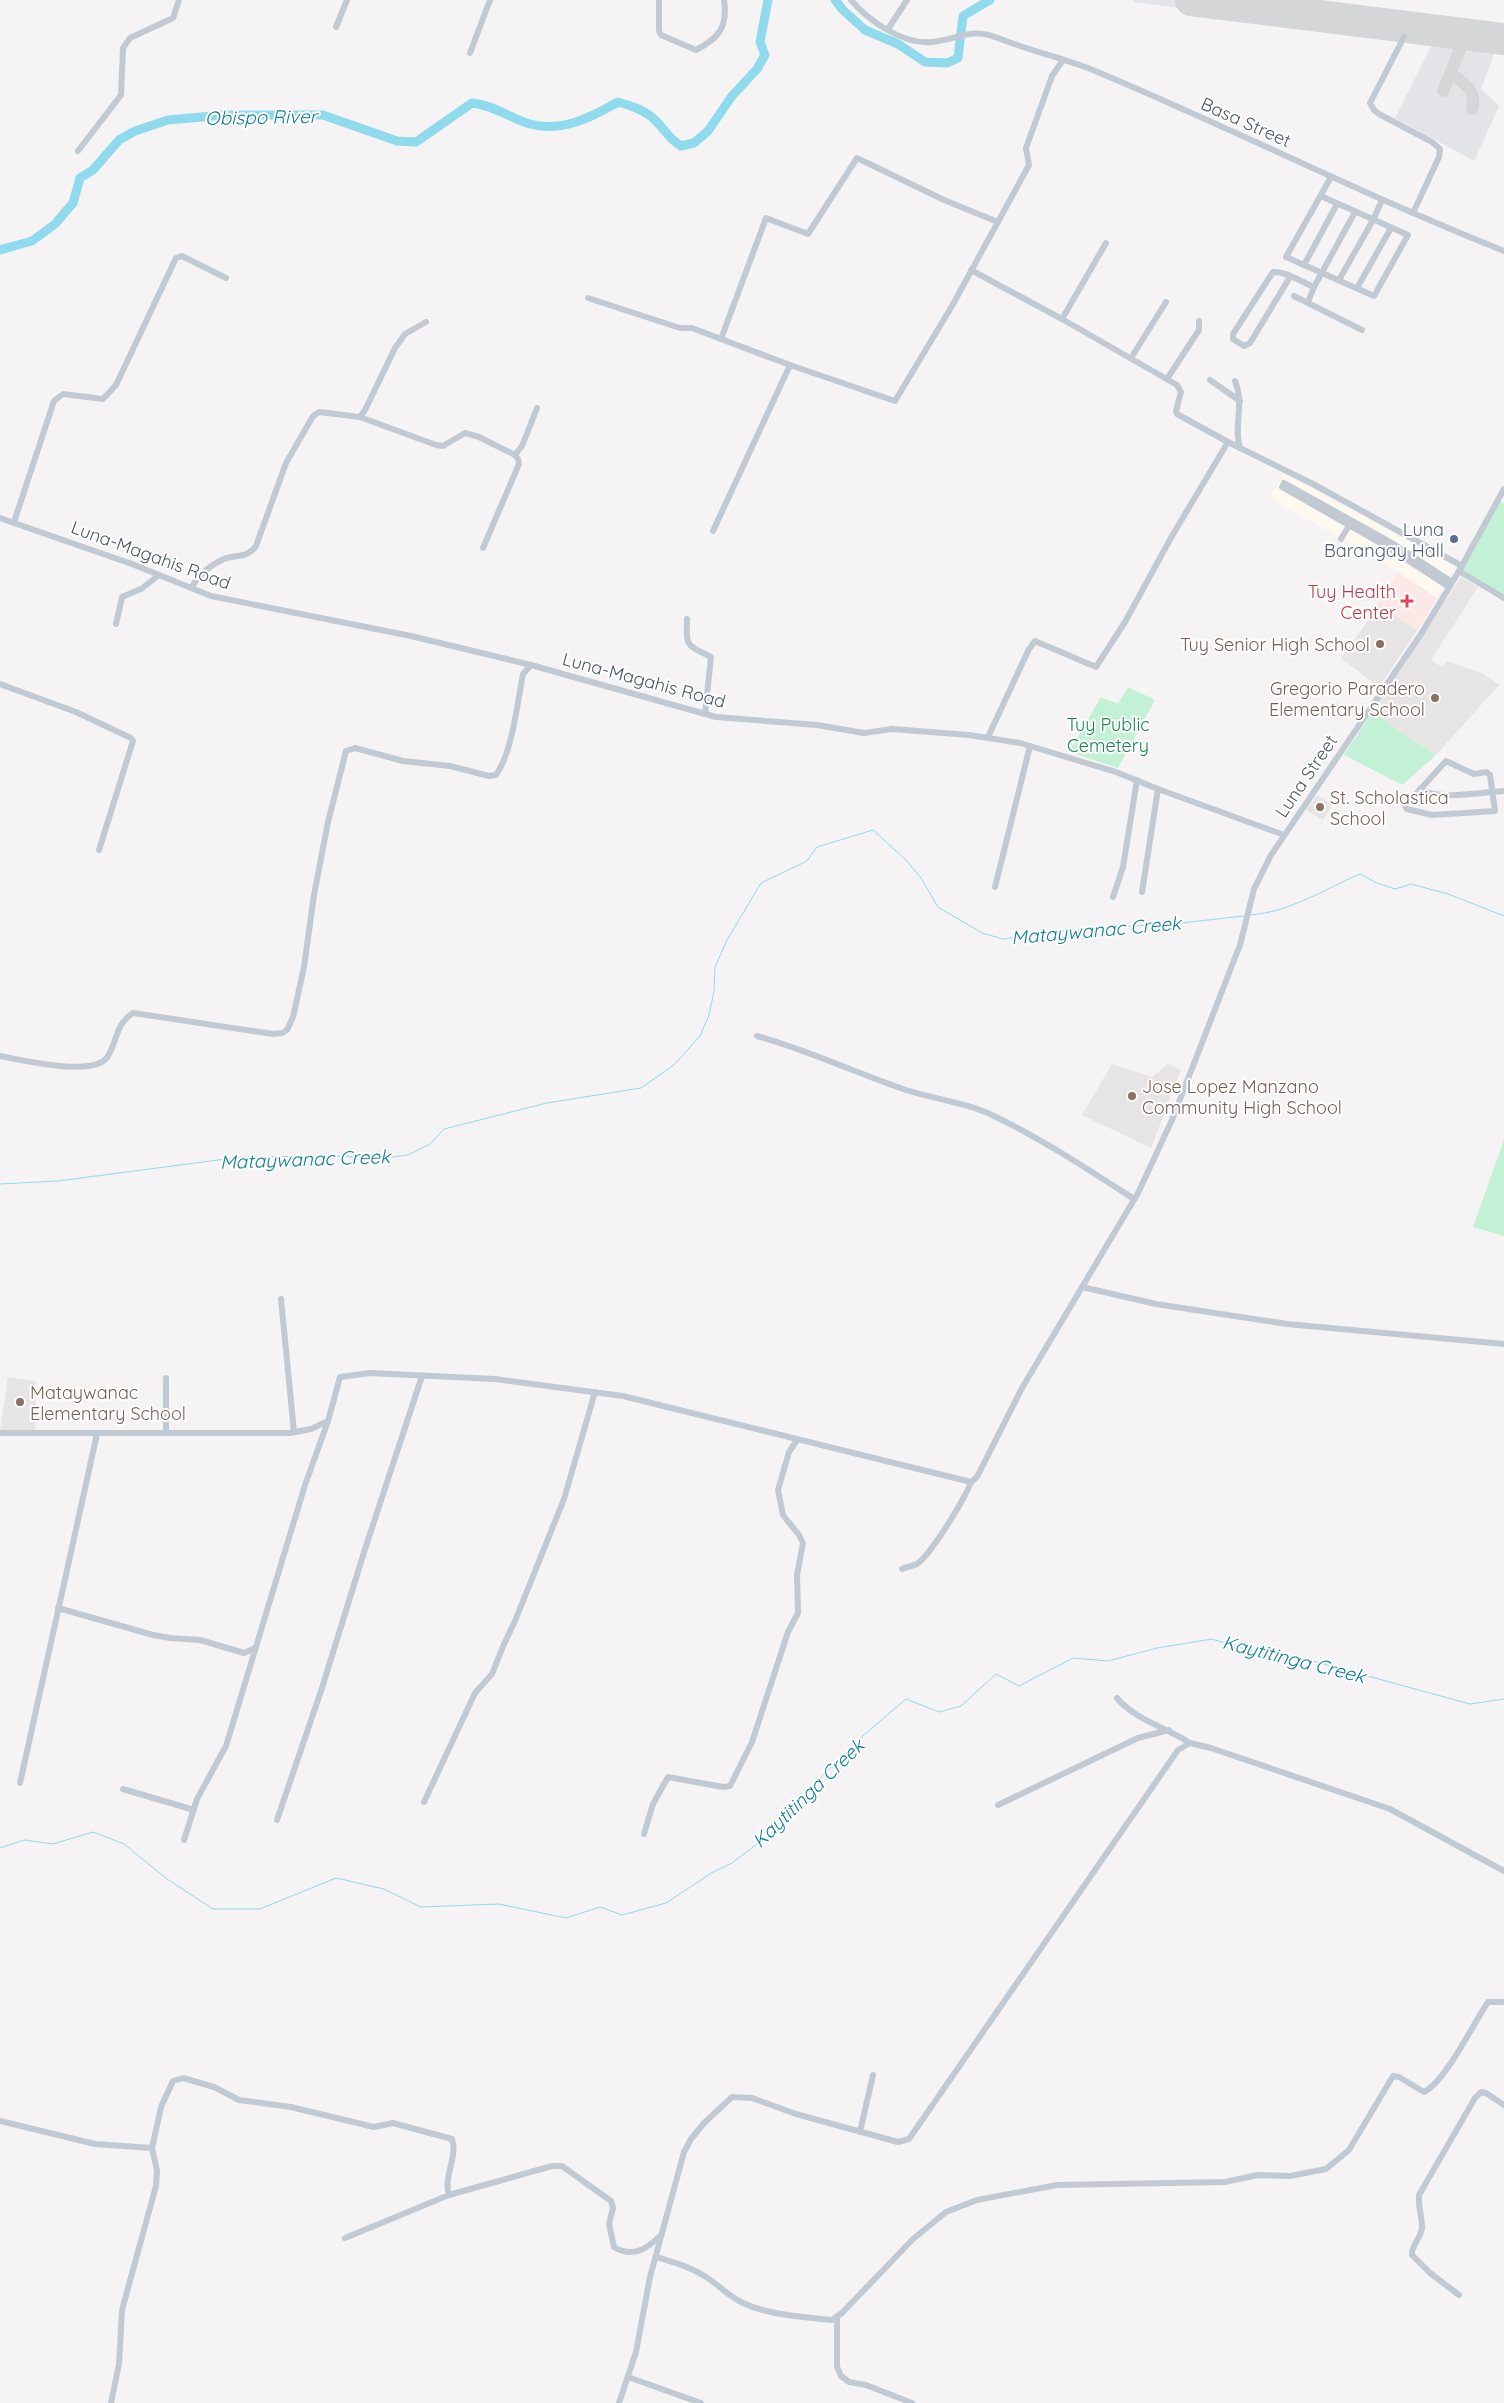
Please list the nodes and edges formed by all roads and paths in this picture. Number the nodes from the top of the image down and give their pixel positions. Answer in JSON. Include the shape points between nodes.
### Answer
{"nodes":[{"id":1,"x":179,"y":0,"type":"edge"},
{"id":2,"x":347,"y":0,"type":"edge"},
{"id":3,"x":490,"y":0,"type":"edge"},
{"id":4,"x":724,"y":0,"type":"edge"},
{"id":5,"x":851,"y":0,"type":"edge"},
{"id":6,"x":907,"y":0,"type":"edge"},
{"id":7,"x":659,"y":2,"type":"dead end"},
{"id":8,"x":336,"y":27,"type":"dead end"},
{"id":9,"x":888,"y":29,"type":"junction"},
{"id":10,"x":1404,"y":37,"type":"dead end"},
{"id":11,"x":470,"y":53,"type":"dead end"},
{"id":12,"x":1063,"y":60,"type":"junction"},
{"id":13,"x":78,"y":151,"type":"dead end"},
{"id":14,"x":1331,"y":177,"type":"junction"},
{"id":15,"x":1321,"y":196,"type":"junction"},
{"id":16,"x":1382,"y":200,"type":"junction"},
{"id":17,"x":1338,"y":204,"type":"junction"},
{"id":18,"x":1355,"y":212,"type":"junction"},
{"id":19,"x":1413,"y":213,"type":"junction"},
{"id":20,"x":1373,"y":220,"type":"junction"},
{"id":21,"x":998,"y":222,"type":"junction"},
{"id":22,"x":1391,"y":228,"type":"junction"},
{"id":23,"x":1106,"y":242,"type":"dead end"},
{"id":24,"x":1504,"y":251,"type":"edge"},
{"id":25,"x":1304,"y":265,"type":"junction"},
{"id":26,"x":971,"y":270,"type":"junction"},
{"id":27,"x":1321,"y":272,"type":"junction"},
{"id":28,"x":1290,"y":277,"type":"junction"},
{"id":29,"x":226,"y":278,"type":"dead end"},
{"id":30,"x":1339,"y":280,"type":"junction"},
{"id":31,"x":1314,"y":287,"type":"junction"},
{"id":32,"x":1357,"y":288,"type":"junction"},
{"id":33,"x":1294,"y":296,"type":"dead end"},
{"id":34,"x":588,"y":298,"type":"dead end"},
{"id":35,"x":1166,"y":302,"type":"dead end"},
{"id":36,"x":1308,"y":302,"type":"junction"},
{"id":37,"x":1062,"y":319,"type":"junction"},
{"id":38,"x":1199,"y":320,"type":"dead end"},
{"id":39,"x":426,"y":322,"type":"dead end"},
{"id":40,"x":1362,"y":330,"type":"dead end"},
{"id":41,"x":721,"y":339,"type":"junction"},
{"id":42,"x":1130,"y":358,"type":"junction"},
{"id":43,"x":790,"y":365,"type":"junction"},
{"id":44,"x":1167,"y":379,"type":"junction"},
{"id":45,"x":1210,"y":380,"type":"dead end"},
{"id":46,"x":1235,"y":381,"type":"dead end"},
{"id":47,"x":1240,"y":401,"type":"junction"},
{"id":48,"x":537,"y":408,"type":"dead end"},
{"id":49,"x":360,"y":416,"type":"junction"},
{"id":50,"x":1228,"y":442,"type":"junction"},
{"id":51,"x":1240,"y":448,"type":"junction"},
{"id":52,"x":515,"y":455,"type":"junction"},
{"id":53,"x":1504,"y":489,"type":"edge"},
{"id":54,"x":1501,"y":499,"type":"edge"},
{"id":55,"x":0,"y":518,"type":"edge"},
{"id":56,"x":14,"y":522,"type":"junction"},
{"id":57,"x":1350,"y":523,"type":"junction"},
{"id":58,"x":713,"y":531,"type":"dead end"},
{"id":59,"x":1341,"y":539,"type":"dead end"},
{"id":60,"x":484,"y":548,"type":"dead end"},
{"id":61,"x":1460,"y":569,"type":"junction"},
{"id":62,"x":159,"y":575,"type":"junction"},
{"id":63,"x":1451,"y":585,"type":"junction"},
{"id":64,"x":191,"y":588,"type":"junction"},
{"id":65,"x":1504,"y":598,"type":"edge"},
{"id":66,"x":687,"y":619,"type":"dead end"},
{"id":67,"x":116,"y":624,"type":"dead end"},
{"id":68,"x":531,"y":665,"type":"junction"},
{"id":69,"x":0,"y":684,"type":"edge"},
{"id":70,"x":705,"y":714,"type":"junction"},
{"id":71,"x":988,"y":737,"type":"junction"},
{"id":72,"x":1030,"y":746,"type":"junction"},
{"id":73,"x":1137,"y":780,"type":"junction"},
{"id":74,"x":1158,"y":789,"type":"junction"},
{"id":75,"x":1420,"y":789,"type":"junction"},
{"id":76,"x":1504,"y":791,"type":"edge"},
{"id":77,"x":1492,"y":792,"type":"junction"},
{"id":78,"x":1284,"y":835,"type":"junction"},
{"id":79,"x":99,"y":850,"type":"dead end"},
{"id":80,"x":995,"y":887,"type":"dead end"},
{"id":81,"x":1142,"y":892,"type":"dead end"},
{"id":82,"x":1113,"y":897,"type":"dead end"},
{"id":83,"x":757,"y":1036,"type":"dead end"},
{"id":84,"x":0,"y":1056,"type":"edge"},
{"id":85,"x":1134,"y":1199,"type":"junction"},
{"id":86,"x":1082,"y":1287,"type":"junction"},
{"id":87,"x":281,"y":1299,"type":"dead end"},
{"id":88,"x":1504,"y":1344,"type":"edge"},
{"id":89,"x":422,"y":1376,"type":"junction"},
{"id":90,"x":166,"y":1378,"type":"dead end"},
{"id":91,"x":595,"y":1392,"type":"junction"},
{"id":92,"x":328,"y":1421,"type":"junction"},
{"id":93,"x":294,"y":1432,"type":"junction"},
{"id":94,"x":0,"y":1433,"type":"edge"},
{"id":95,"x":166,"y":1433,"type":"junction"},
{"id":96,"x":97,"y":1434,"type":"junction"},
{"id":97,"x":797,"y":1440,"type":"junction"},
{"id":98,"x":971,"y":1482,"type":"junction"},
{"id":99,"x":902,"y":1569,"type":"dead end"},
{"id":100,"x":58,"y":1608,"type":"junction"},
{"id":101,"x":255,"y":1648,"type":"junction"},
{"id":102,"x":1117,"y":1698,"type":"dead end"},
{"id":103,"x":1170,"y":1730,"type":"junction"},
{"id":104,"x":1190,"y":1743,"type":"junction"},
{"id":105,"x":20,"y":1783,"type":"dead end"},
{"id":106,"x":123,"y":1789,"type":"dead end"},
{"id":107,"x":424,"y":1802,"type":"dead end"},
{"id":108,"x":998,"y":1804,"type":"dead end"},
{"id":109,"x":194,"y":1810,"type":"junction"},
{"id":110,"x":277,"y":1820,"type":"dead end"},
{"id":111,"x":644,"y":1834,"type":"dead end"},
{"id":112,"x":184,"y":1840,"type":"dead end"},
{"id":113,"x":1504,"y":1871,"type":"edge"},
{"id":114,"x":1504,"y":2002,"type":"edge"},
{"id":115,"x":873,"y":2075,"type":"dead end"},
{"id":116,"x":1504,"y":2105,"type":"edge"},
{"id":117,"x":0,"y":2121,"type":"edge"},
{"id":118,"x":860,"y":2132,"type":"junction"},
{"id":119,"x":152,"y":2148,"type":"junction"},
{"id":120,"x":449,"y":2195,"type":"junction"},
{"id":121,"x":663,"y":2233,"type":"junction"},
{"id":122,"x":345,"y":2238,"type":"dead end"},
{"id":123,"x":656,"y":2257,"type":"junction"},
{"id":124,"x":1459,"y":2294,"type":"dead end"},
{"id":125,"x":837,"y":2316,"type":"junction"},
{"id":126,"x":628,"y":2378,"type":"junction"},
{"id":127,"x":111,"y":2403,"type":"edge"},
{"id":128,"x":619,"y":2403,"type":"edge"},
{"id":129,"x":701,"y":2403,"type":"edge"},
{"id":130,"x":912,"y":2403,"type":"edge"}],
"edges":[{"from":1,"to":13,"type":"street","via":[[173,18],[130,38],[123,48],[121,95]]},
{"from":2,"to":8,"type":"street"},
{"from":3,"to":11,"type":"street"},
{"from":4,"to":7,"type":"street","via":[[725,21],[717,37],[696,50],[661,35]]},
{"from":5,"to":9,"type":"street"},
{"from":6,"to":9,"type":"street"},
{"from":9,"to":12,"type":"street","name":"Basa Street","via":[[921,42],[971,32],[990,35]]},
{"from":10,"to":19,"type":"street","via":[[1370,103],[1379,114],[1440,149]]},
{"from":12,"to":14,"type":"street","name":"Basa Street"},
{"from":12,"to":21,"type":"street","via":[[1052,76],[1026,148],[1029,165]]},
{"from":14,"to":15,"type":"street"},
{"from":14,"to":16,"type":"street","name":"Basa Street"},
{"from":15,"to":17,"type":"street"},
{"from":15,"to":25,"type":"street","via":[[1286,257]]},
{"from":16,"to":19,"type":"street","name":"Basa Street"},
{"from":16,"to":20,"type":"street"},
{"from":17,"to":18,"type":"street"},
{"from":17,"to":25,"type":"street"},
{"from":18,"to":20,"type":"street"},
{"from":18,"to":27,"type":"street"},
{"from":19,"to":24,"type":"street","name":"Basa Street"},
{"from":20,"to":22,"type":"street"},
{"from":20,"to":30,"type":"street"},
{"from":21,"to":26,"type":"street"},
{"from":21,"to":41,"type":"street","via":[[857,158],[808,234],[766,218]]},
{"from":22,"to":32,"type":"street"},
{"from":22,"to":32,"type":"street","via":[[1408,236],[1379,288],[1374,296]]},
{"from":23,"to":37,"type":"street"},
{"from":25,"to":27,"type":"street"},
{"from":26,"to":37,"type":"street"},
{"from":26,"to":43,"type":"street","via":[[895,401]]},
{"from":27,"to":30,"type":"street"},
{"from":27,"to":31,"type":"street"},
{"from":28,"to":28,"type":"street","via":[[1250,343],[1244,346],[1233,339],[1233,334],[1273,272]]},
{"from":28,"to":31,"type":"street"},
{"from":29,"to":56,"type":"street","via":[[182,256],[176,258],[110,394],[102,399],[63,394],[54,400]]},
{"from":30,"to":32,"type":"street"},
{"from":31,"to":36,"type":"street"},
{"from":33,"to":36,"type":"street"},
{"from":34,"to":41,"type":"street"},
{"from":35,"to":42,"type":"street"},
{"from":36,"to":40,"type":"street"},
{"from":37,"to":42,"type":"street"},
{"from":38,"to":44,"type":"street","via":[[1199,330]]},
{"from":39,"to":49,"type":"street","via":[[406,334],[394,348]]},
{"from":41,"to":43,"type":"street"},
{"from":42,"to":44,"type":"street"},
{"from":43,"to":58,"type":"street"},
{"from":44,"to":50,"type":"street","via":[[1181,388],[1177,414]]},
{"from":45,"to":47,"type":"street"},
{"from":46,"to":47,"type":"street"},
{"from":47,"to":51,"type":"street","via":[[1237,436]]},
{"from":48,"to":52,"type":"street","via":[[522,446]]},
{"from":49,"to":52,"type":"street","via":[[436,446],[443,446],[465,433]]},
{"from":49,"to":64,"type":"street","via":[[319,412],[313,416],[286,463],[256,546],[251,553],[224,559],[200,574]]},
{"from":50,"to":51,"type":"street"},
{"from":50,"to":71,"type":"street","via":[[1096,668],[1035,641]]},
{"from":51,"to":61,"type":"street","via":[[1313,484]]},
{"from":52,"to":60,"type":"street","via":[[519,464]]},
{"from":53,"to":54,"type":"street","name":"Luna Street"},
{"from":54,"to":61,"type":"street","name":"Luna Street"},
{"from":55,"to":56,"type":"street","name":"Luna-Magahis Road"},
{"from":56,"to":62,"type":"street","name":"Luna-Magahis Road"},
{"from":57,"to":57,"type":"street","via":[[1284,484],[1282,487]]},
{"from":57,"to":59,"type":"street"},
{"from":57,"to":63,"type":"street","via":[[1392,543]]},
{"from":61,"to":63,"type":"street","name":"Luna Street"},
{"from":61,"to":65,"type":"street"},
{"from":62,"to":64,"type":"street","name":"Luna-Magahis Road"},
{"from":62,"to":67,"type":"street","via":[[141,590],[122,597]]},
{"from":63,"to":78,"type":"street","name":"Luna Street"},
{"from":64,"to":68,"type":"street","name":"Luna-Magahis Road","via":[[211,596],[411,636]]},
{"from":66,"to":70,"type":"street","via":[[688,645],[711,657]]},
{"from":68,"to":70,"type":"street","name":"Luna-Magahis Road"},
{"from":68,"to":84,"type":"street","via":[[523,674],[502,768],[496,775],[403,761],[355,748],[346,751],[328,822],[304,967],[287,1030],[273,1034],[132,1013],[121,1023],[103,1063],[66,1066]]},
{"from":69,"to":79,"type":"street","via":[[76,712],[131,738],[133,742]]},
{"from":70,"to":71,"type":"street","name":"Luna-Magahis Road","via":[[864,733],[892,729]]},
{"from":71,"to":72,"type":"street","name":"Luna-Magahis Road"},
{"from":72,"to":73,"type":"street","name":"Luna-Magahis Road"},
{"from":72,"to":80,"type":"street"},
{"from":73,"to":74,"type":"street","name":"Luna-Magahis Road"},
{"from":73,"to":82,"type":"street","via":[[1123,867]]},
{"from":74,"to":78,"type":"street","name":"Luna-Magahis Road"},
{"from":74,"to":81,"type":"street"},
{"from":75,"to":77,"type":"street","via":[[1428,794],[1448,795]]},
{"from":75,"to":77,"type":"street","via":[[1446,761],[1474,774],[1486,772],[1490,775]]},
{"from":75,"to":77,"type":"street","via":[[1405,806],[1432,816],[1495,811]]},
{"from":76,"to":77,"type":"street"},
{"from":78,"to":85,"type":"street","name":"Luna Street","via":[[1260,875],[1243,932],[1172,1120]]},
{"from":83,"to":85,"type":"street","via":[[832,1060],[904,1089],[974,1107],[1019,1129]]},
{"from":85,"to":86,"type":"street","name":"Luna Street"},
{"from":86,"to":88,"type":"street","via":[[1156,1304],[1287,1324]]},
{"from":86,"to":98,"type":"street","name":"Luna Street","via":[[1022,1388],[977,1477]]},
{"from":87,"to":93,"type":"street"},
{"from":89,"to":91,"type":"street","via":[[495,1379]]},
{"from":89,"to":92,"type":"street","via":[[370,1373],[340,1377]]},
{"from":89,"to":110,"type":"street"},
{"from":90,"to":95,"type":"street"},
{"from":91,"to":97,"type":"street","via":[[623,1396]]},
{"from":91,"to":107,"type":"street","via":[[564,1499],[515,1621],[492,1674],[474,1693]]},
{"from":92,"to":93,"type":"street"},
{"from":92,"to":101,"type":"street","via":[[304,1485]]},
{"from":93,"to":95,"type":"street"},
{"from":94,"to":96,"type":"street"},
{"from":95,"to":96,"type":"street"},
{"from":96,"to":100,"type":"street"},
{"from":97,"to":98,"type":"street"},
{"from":97,"to":111,"type":"street","via":[[789,1452],[778,1490],[783,1515],[803,1543],[798,1575],[798,1613],[788,1632],[752,1742],[730,1786],[668,1777],[653,1804]]},
{"from":98,"to":99,"type":"street","name":"Luna Street","via":[[967,1494],[925,1557],[916,1565]]},
{"from":100,"to":101,"type":"street","via":[[170,1638],[200,1640],[244,1653]]},
{"from":100,"to":105,"type":"street"},
{"from":101,"to":109,"type":"street","via":[[226,1746]]},
{"from":102,"to":103,"type":"street","via":[[1133,1713]]},
{"from":103,"to":104,"type":"street"},
{"from":103,"to":108,"type":"street","via":[[1138,1738]]},
{"from":104,"to":113,"type":"street","via":[[1390,1809]]},
{"from":104,"to":118,"type":"street","via":[[1178,1750],[909,2139],[898,2142]]},
{"from":106,"to":109,"type":"street"},
{"from":109,"to":112,"type":"street"},
{"from":114,"to":125,"type":"street","via":[[1488,2002],[1450,2064],[1429,2090],[1424,2092],[1392,2076],[1349,2150],[1326,2169],[1290,2176],[1258,2175],[1226,2182],[1057,2185],[977,2200],[946,2212],[913,2239]]},
{"from":115,"to":118,"type":"street"},
{"from":116,"to":124,"type":"street","via":[[1486,2092],[1474,2098],[1419,2195],[1422,2229],[1412,2255]]},
{"from":117,"to":119,"type":"street","via":[[95,2144]]},
{"from":118,"to":121,"type":"street","via":[[752,2098],[732,2097],[704,2123],[687,2146]]},
{"from":119,"to":120,"type":"street","via":[[167,2089],[173,2081],[182,2078],[239,2100],[291,2107],[374,2127],[393,2123],[452,2139],[455,2148],[446,2186]]},
{"from":119,"to":127,"type":"street","via":[[157,2170],[156,2186],[122,2310],[119,2364]]},
{"from":120,"to":121,"type":"street","via":[[562,2166],[611,2201],[613,2208],[609,2224],[614,2247],[634,2253],[647,2248]]},
{"from":120,"to":122,"type":"street"},
{"from":121,"to":123,"type":"street"},
{"from":123,"to":125,"type":"street","via":[[707,2277],[724,2293],[743,2303],[806,2317],[832,2320]]},
{"from":123,"to":126,"type":"street"},
{"from":125,"to":130,"type":"street","via":[[837,2367],[840,2376]]},
{"from":126,"to":128,"type":"street"},
{"from":126,"to":129,"type":"street"}]}
